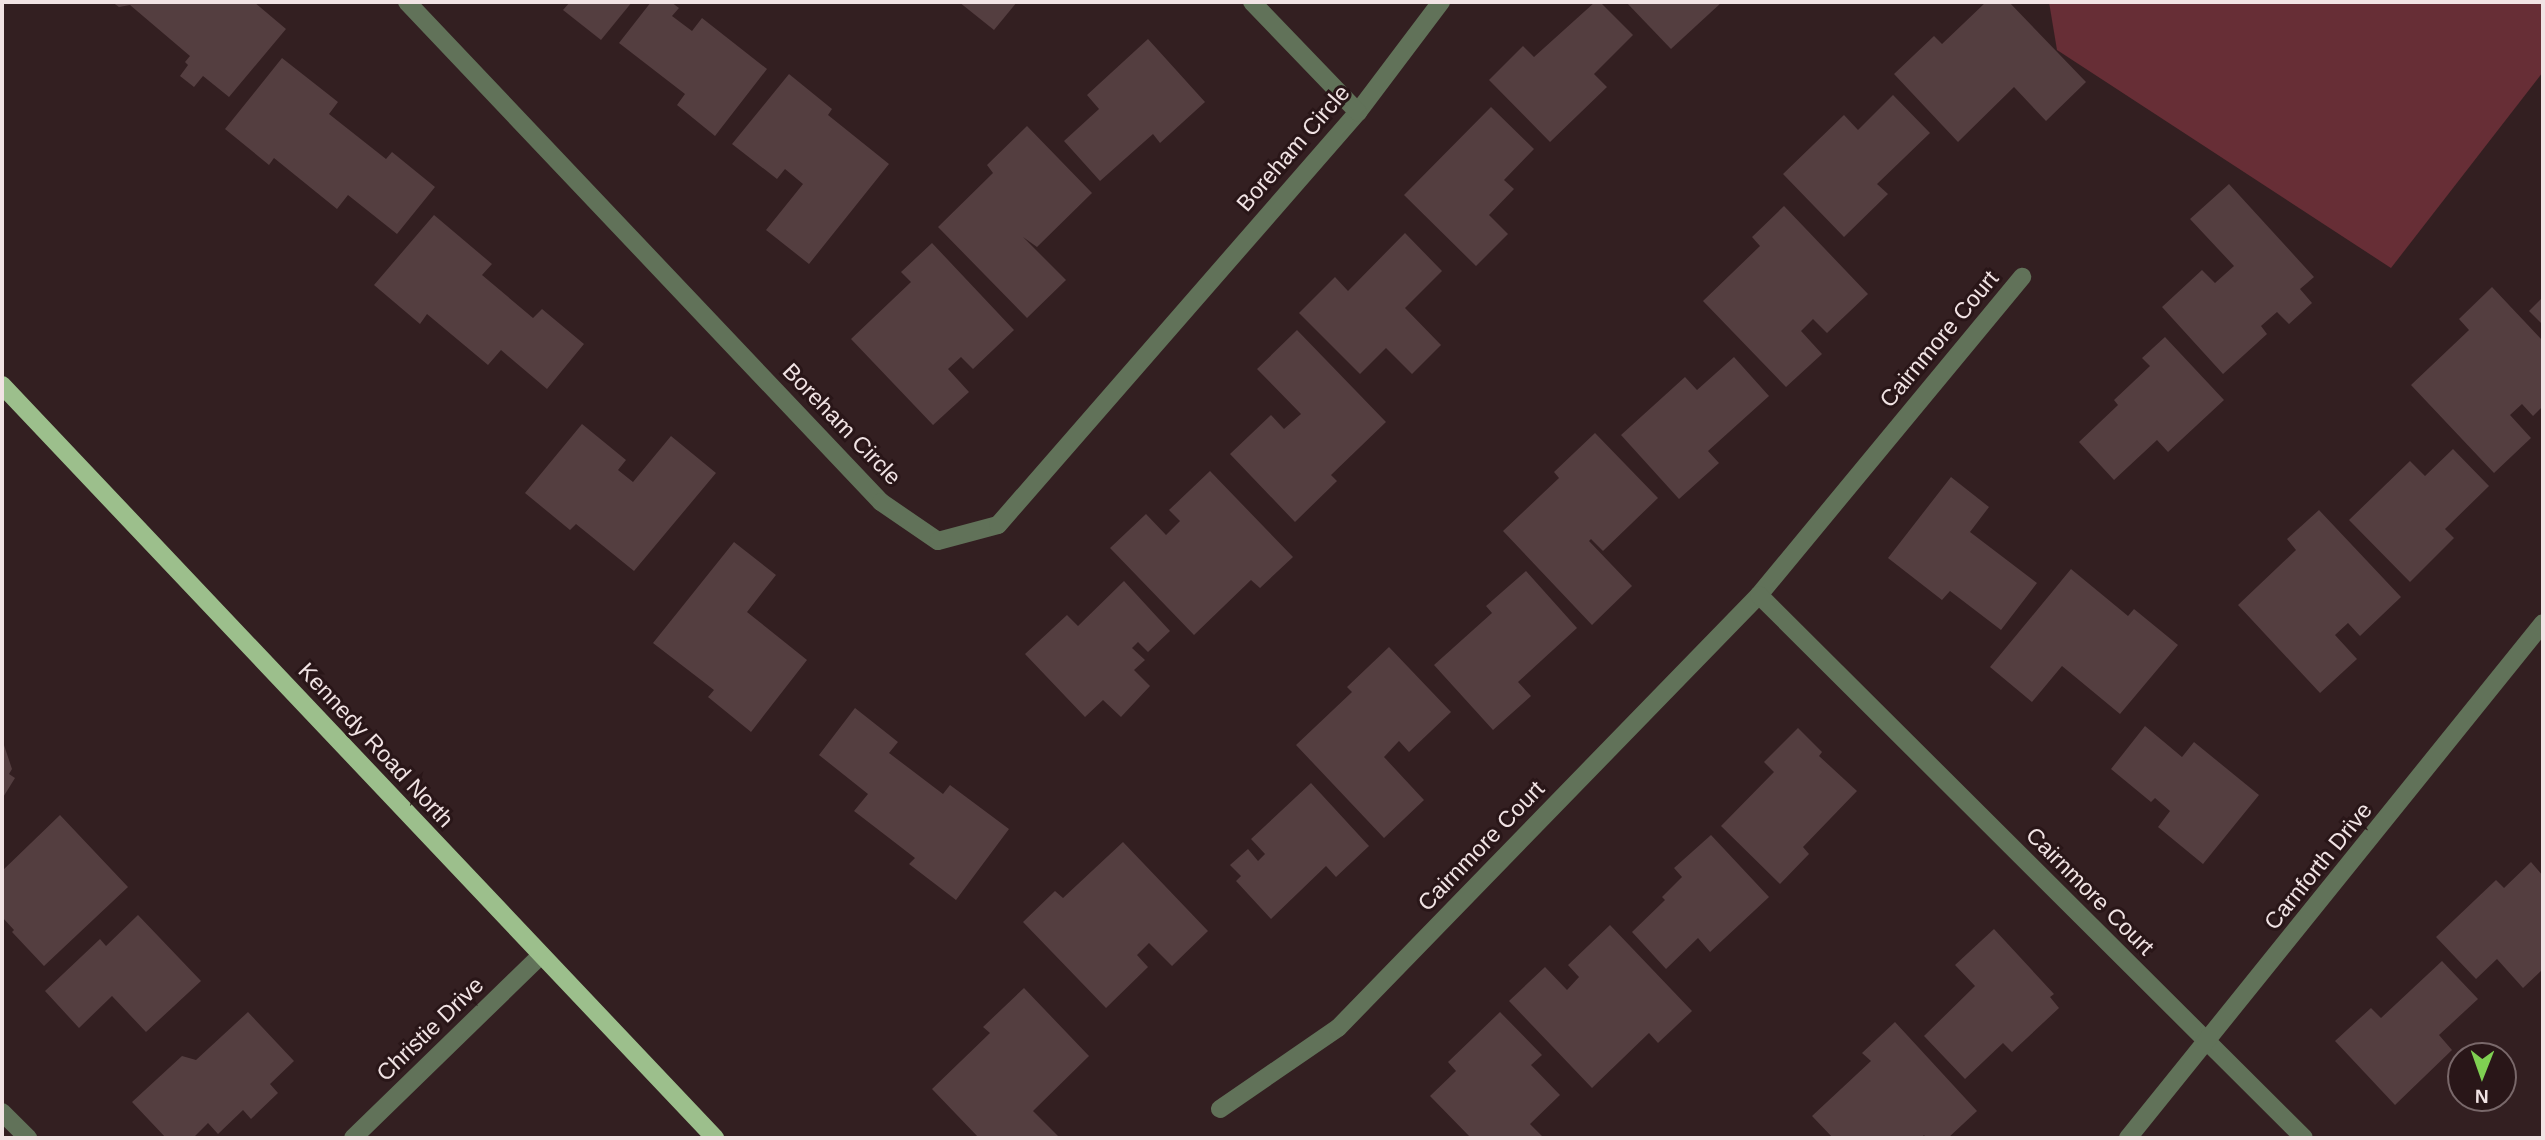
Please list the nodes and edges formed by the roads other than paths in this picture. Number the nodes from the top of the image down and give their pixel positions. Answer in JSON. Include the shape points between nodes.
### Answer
{"nodes":[{"id":1,"x":407,"y":2,"type":"edge"},
{"id":2,"x":1252,"y":2,"type":"edge"},
{"id":3,"x":1441,"y":2,"type":"edge"},
{"id":4,"x":1358,"y":113,"type":"junction"},
{"id":5,"x":2022,"y":277,"type":"dead end"},
{"id":6,"x":2,"y":385,"type":"edge"},
{"id":7,"x":1759,"y":595,"type":"junction"},
{"id":8,"x":2543,"y":623,"type":"edge"},
{"id":9,"x":541,"y":956,"type":"junction"},
{"id":10,"x":2207,"y":1044,"type":"junction"},
{"id":11,"x":1220,"y":1109,"type":"dead end"},
{"id":12,"x":2,"y":1112,"type":"edge"},
{"id":13,"x":27,"y":1138,"type":"edge"},
{"id":14,"x":354,"y":1138,"type":"edge"},
{"id":15,"x":715,"y":1138,"type":"edge"},
{"id":16,"x":2128,"y":1138,"type":"edge"},
{"id":17,"x":2304,"y":1138,"type":"edge"}],
"edges":[{"from":1,"to":4,"type":"street","name":"Boreham Circle","via":[[881,502],[938,541],[998,526]]},
{"from":2,"to":4,"type":"street"},
{"from":3,"to":4,"type":"street","name":"Boreham Circle"},
{"from":5,"to":7,"type":"street","name":"Cairnmore Court"},
{"from":6,"to":9,"type":"main road","name":"Kennedy Road North"},
{"from":7,"to":10,"type":"street","name":"Cairnmore Court"},
{"from":7,"to":11,"type":"street","name":"Cairnmore Court","via":[[1338,1028]]},
{"from":8,"to":10,"type":"street","name":"Carnforth Drive"},
{"from":9,"to":14,"type":"street","name":"Christie Drive"},
{"from":9,"to":15,"type":"main road","name":"Kennedy Road North"},
{"from":10,"to":16,"type":"street","name":"Carnforth Drive"},
{"from":10,"to":17,"type":"street","name":"Cairnmore Court"},
{"from":12,"to":13,"type":"street"}]}
